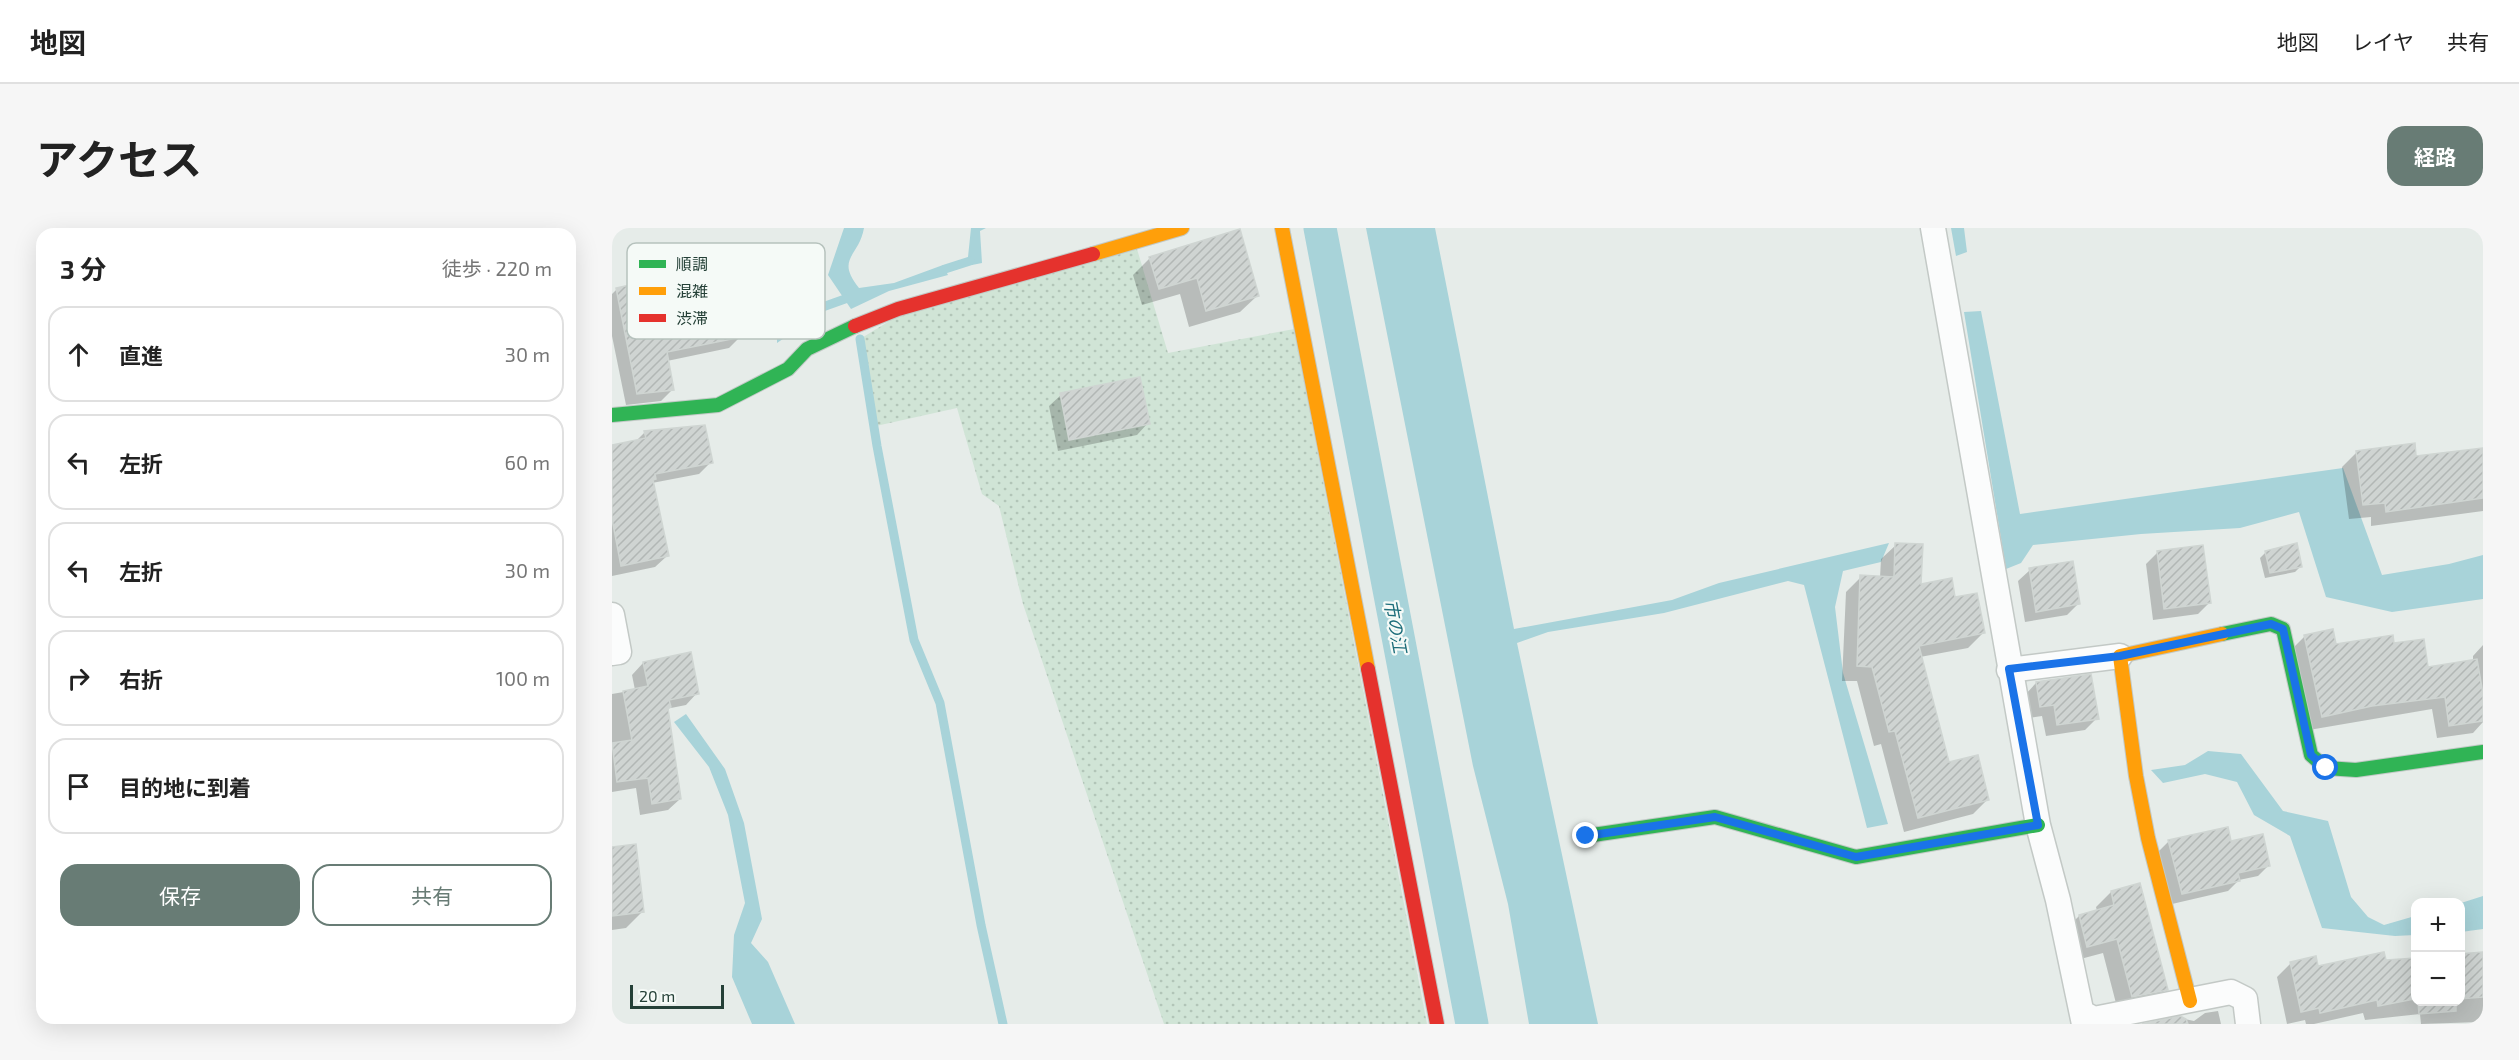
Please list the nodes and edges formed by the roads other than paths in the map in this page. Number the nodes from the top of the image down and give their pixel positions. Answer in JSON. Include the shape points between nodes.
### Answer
{"nodes":[{"id":1,"x":1182,"y":228,"type":"edge"},
{"id":2,"x":1282,"y":228,"type":"edge"},
{"id":3,"x":1933,"y":228,"type":"edge"},
{"id":4,"x":612,"y":415,"type":"edge"},
{"id":5,"x":612,"y":615,"type":"edge"},
{"id":6,"x":612,"y":653,"type":"edge"},
{"id":7,"x":2120,"y":656,"type":"junction"},
{"id":8,"x":2009,"y":669,"type":"junction"},
{"id":9,"x":2483,"y":752,"type":"edge"},
{"id":10,"x":2038,"y":825,"type":"junction"},
{"id":11,"x":1586,"y":836,"type":"dead end"},
{"id":12,"x":2190,"y":1001,"type":"junction"},
{"id":13,"x":2083,"y":1019,"type":"edge"},
{"id":14,"x":1437,"y":1024,"type":"edge"},
{"id":15,"x":2248,"y":1024,"type":"edge"}],
"edges":[{"from":1,"to":4,"type":"street","via":[[898,309],[838,332],[807,349],[788,369],[718,405]]},
{"from":2,"to":14,"type":"street"},
{"from":3,"to":8,"type":"street"},
{"from":5,"to":6,"type":"street","via":[[619,652]]},
{"from":7,"to":8,"type":"street"},
{"from":7,"to":9,"type":"street","via":[[2271,624],[2283,629],[2311,755],[2326,768],[2356,770]]},
{"from":7,"to":12,"type":"street","via":[[2148,838]]},
{"from":8,"to":10,"type":"street"},
{"from":10,"to":11,"type":"street","via":[[1856,857],[1715,817]]},
{"from":10,"to":13,"type":"street"},
{"from":12,"to":13,"type":"street"},
{"from":12,"to":15,"type":"street","via":[[2231,992],[2245,999]]}]}
